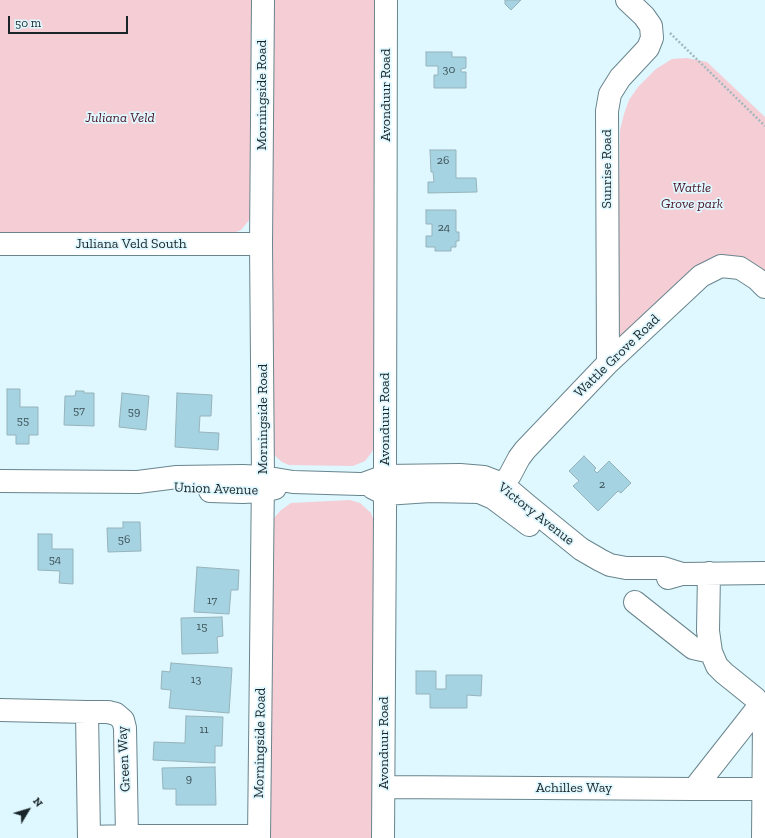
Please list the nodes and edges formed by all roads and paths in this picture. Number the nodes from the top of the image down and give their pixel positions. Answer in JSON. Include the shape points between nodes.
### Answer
{"nodes":[{"id":1,"x":263,"y":0,"type":"edge"},
{"id":2,"x":386,"y":0,"type":"edge"},
{"id":3,"x":627,"y":0,"type":"edge"},
{"id":4,"x":650,"y":26,"type":"junction"},
{"id":5,"x":765,"y":126,"type":"edge"},
{"id":6,"x":0,"y":244,"type":"edge"},
{"id":7,"x":261,"y":244,"type":"junction"},
{"id":8,"x":765,"y":287,"type":"edge"},
{"id":9,"x":608,"y":363,"type":"junction"},
{"id":10,"x":0,"y":481,"type":"edge"},
{"id":11,"x":263,"y":484,"type":"junction"},
{"id":12,"x":385,"y":485,"type":"junction"},
{"id":13,"x":498,"y":491,"type":"junction"},
{"id":14,"x":709,"y":573,"type":"junction"},
{"id":15,"x":765,"y":573,"type":"edge"},
{"id":16,"x":635,"y":602,"type":"dead end"},
{"id":17,"x":711,"y":652,"type":"junction"},
{"id":18,"x":762,"y":707,"type":"edge"},
{"id":19,"x":0,"y":710,"type":"edge"},
{"id":20,"x":87,"y":712,"type":"junction"},
{"id":21,"x":384,"y":787,"type":"junction"},
{"id":22,"x":694,"y":789,"type":"junction"},
{"id":23,"x":764,"y":789,"type":"edge"},
{"id":24,"x":127,"y":836,"type":"junction"},
{"id":25,"x":89,"y":837,"type":"edge"},
{"id":26,"x":259,"y":837,"type":"edge"},
{"id":27,"x":383,"y":838,"type":"edge"},
{"id":28,"x":763,"y":838,"type":"edge"}],
"edges":[{"from":1,"to":7,"type":"street","name":"Morningside Road"},
{"from":2,"to":12,"type":"street","name":"Avonduur Road"},
{"from":3,"to":4,"type":"street","via":[[644,16]]},
{"from":4,"to":5,"type":"path","via":[[664,26]]},
{"from":4,"to":9,"type":"street","name":"Sunrise Road","via":[[652,38],[648,48],[620,78],[610,94],[607,111]]},
{"from":6,"to":7,"type":"street","name":"Juliana Veld South"},
{"from":7,"to":11,"type":"street","name":"Morningside Road"},
{"from":8,"to":9,"type":"street","name":"Wattle Grove Road","via":[[740,268],[721,266],[701,276]]},
{"from":9,"to":13,"type":"street","name":"Wattle Grove Road","via":[[525,450]]},
{"from":10,"to":11,"type":"street","name":"Union Avenue","via":[[138,482],[178,477]]},
{"from":11,"to":12,"type":"street","name":"Union Avenue","via":[[293,482]]},
{"from":11,"to":26,"type":"street","name":"Morningside Road"},
{"from":12,"to":13,"type":"street","name":"Victory Avenue","via":[[430,491]]},
{"from":12,"to":21,"type":"street","name":"Avonduur Road"},
{"from":13,"to":14,"type":"street","name":"Victory Avenue","via":[[572,558],[597,574],[613,579],[631,580]]},
{"from":14,"to":15,"type":"street","name":"Victory Avenue"},
{"from":14,"to":17,"type":"street","via":[[708,631]]},
{"from":16,"to":17,"type":"street","via":[[693,648]]},
{"from":17,"to":18,"type":"street","via":[[717,666]]},
{"from":18,"to":22,"type":"street"},
{"from":18,"to":23,"type":"street"},
{"from":19,"to":20,"type":"street","name":"Green Way"},
{"from":20,"to":24,"type":"street","name":"Green Way","via":[[108,712],[123,720]]},
{"from":20,"to":25,"type":"street"},
{"from":21,"to":22,"type":"street","name":"Achilles Way"},
{"from":21,"to":27,"type":"street","name":"Avonduur Road"},
{"from":22,"to":23,"type":"street","name":"Achilles Way"},
{"from":23,"to":28,"type":"street"},
{"from":24,"to":25,"type":"street"},
{"from":24,"to":26,"type":"street"}]}
